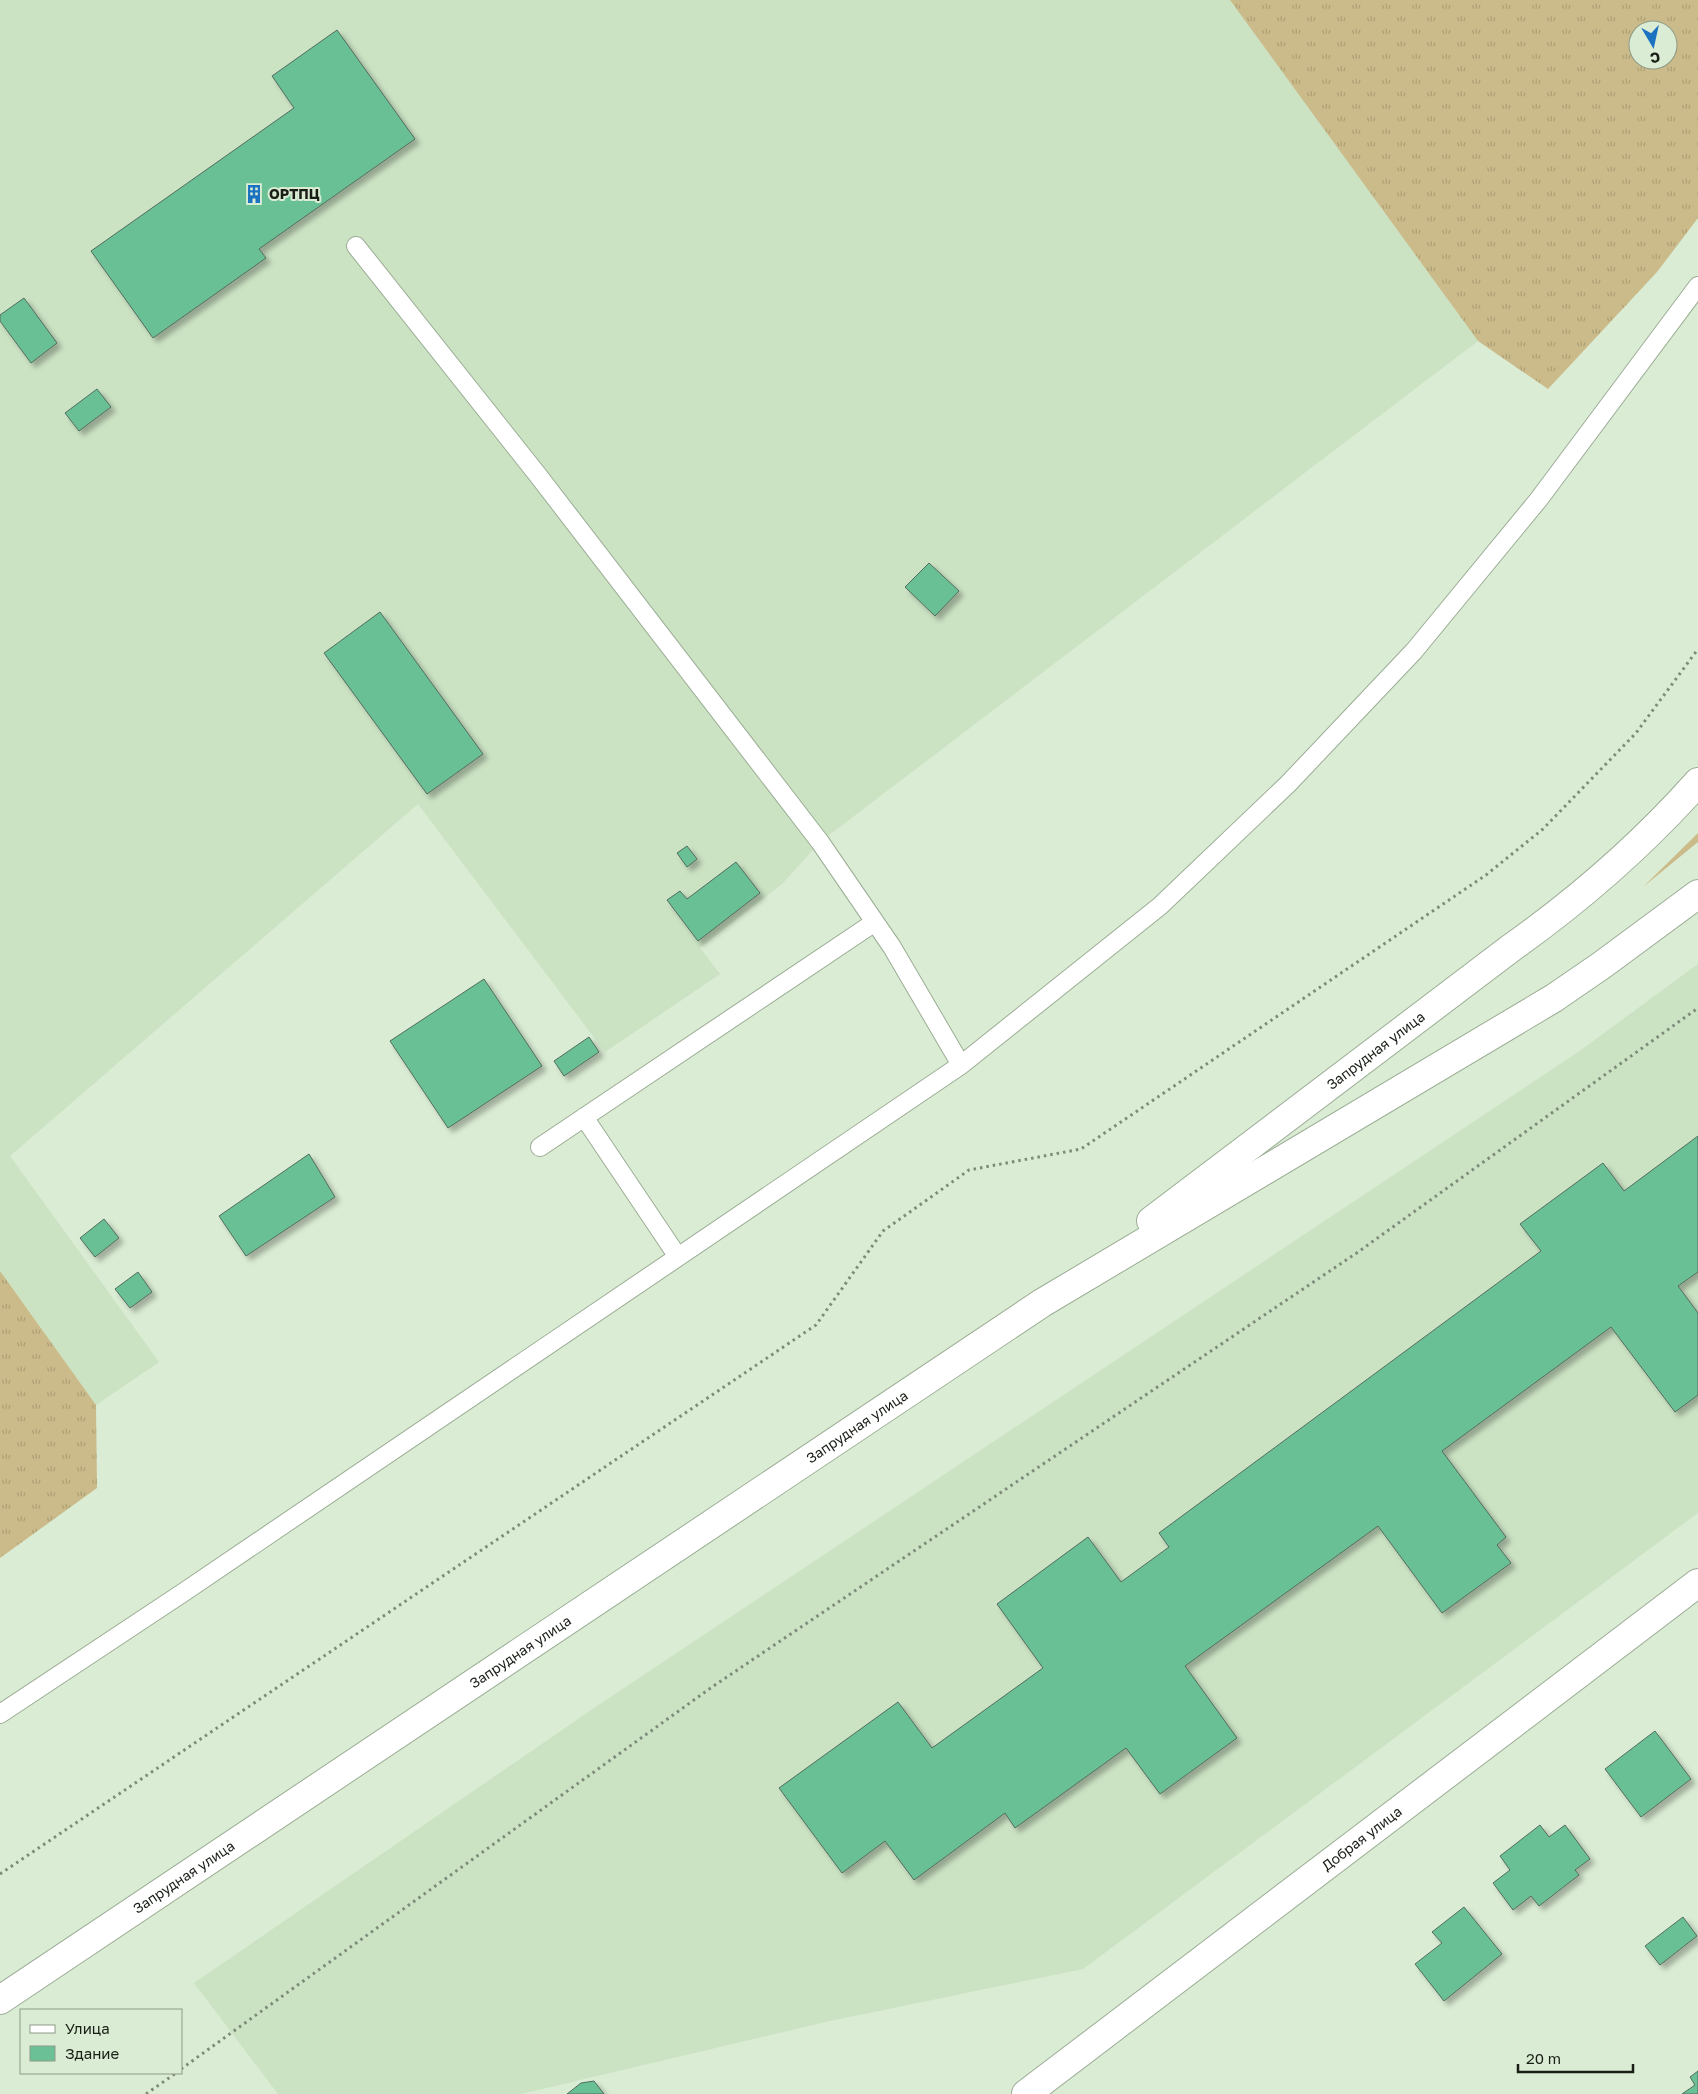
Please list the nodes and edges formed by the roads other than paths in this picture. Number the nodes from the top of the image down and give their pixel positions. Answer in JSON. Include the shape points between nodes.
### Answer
{"nodes":[{"id":1,"x":356,"y":246,"type":"dead end"},
{"id":2,"x":1698,"y":286,"type":"edge"},
{"id":3,"x":1698,"y":782,"type":"edge"},
{"id":4,"x":1698,"y":894,"type":"edge"},
{"id":5,"x":875,"y":922,"type":"junction"},
{"id":6,"x":961,"y":1065,"type":"junction"},
{"id":7,"x":584,"y":1117,"type":"junction"},
{"id":8,"x":540,"y":1147,"type":"dead end"},
{"id":9,"x":678,"y":1257,"type":"junction"},
{"id":10,"x":1042,"y":1303,"type":"junction"},
{"id":11,"x":1698,"y":1583,"type":"edge"},
{"id":12,"x":0,"y":1714,"type":"edge"},
{"id":13,"x":0,"y":2000,"type":"edge"},
{"id":14,"x":1026,"y":2094,"type":"edge"}],
"edges":[{"from":1,"to":5,"type":"lane","via":[[537,474],[820,842]]},
{"from":2,"to":6,"type":"lane","via":[[1539,499],[1414,651],[1288,784],[1160,906]]},
{"from":3,"to":10,"type":"main road","name":"Запрудная улица","via":[[1645,838],[1561,913]]},
{"from":4,"to":10,"type":"main road","name":"Запрудная улица","via":[[1554,998]]},
{"from":5,"to":6,"type":"lane"},
{"from":5,"to":7,"type":"lane"},
{"from":6,"to":9,"type":"lane"},
{"from":7,"to":8,"type":"lane"},
{"from":7,"to":9,"type":"lane"},
{"from":9,"to":12,"type":"lane"},
{"from":10,"to":13,"type":"main road","name":"Запрудная улица"},
{"from":11,"to":14,"type":"main road","name":"Добрая улица"}]}
